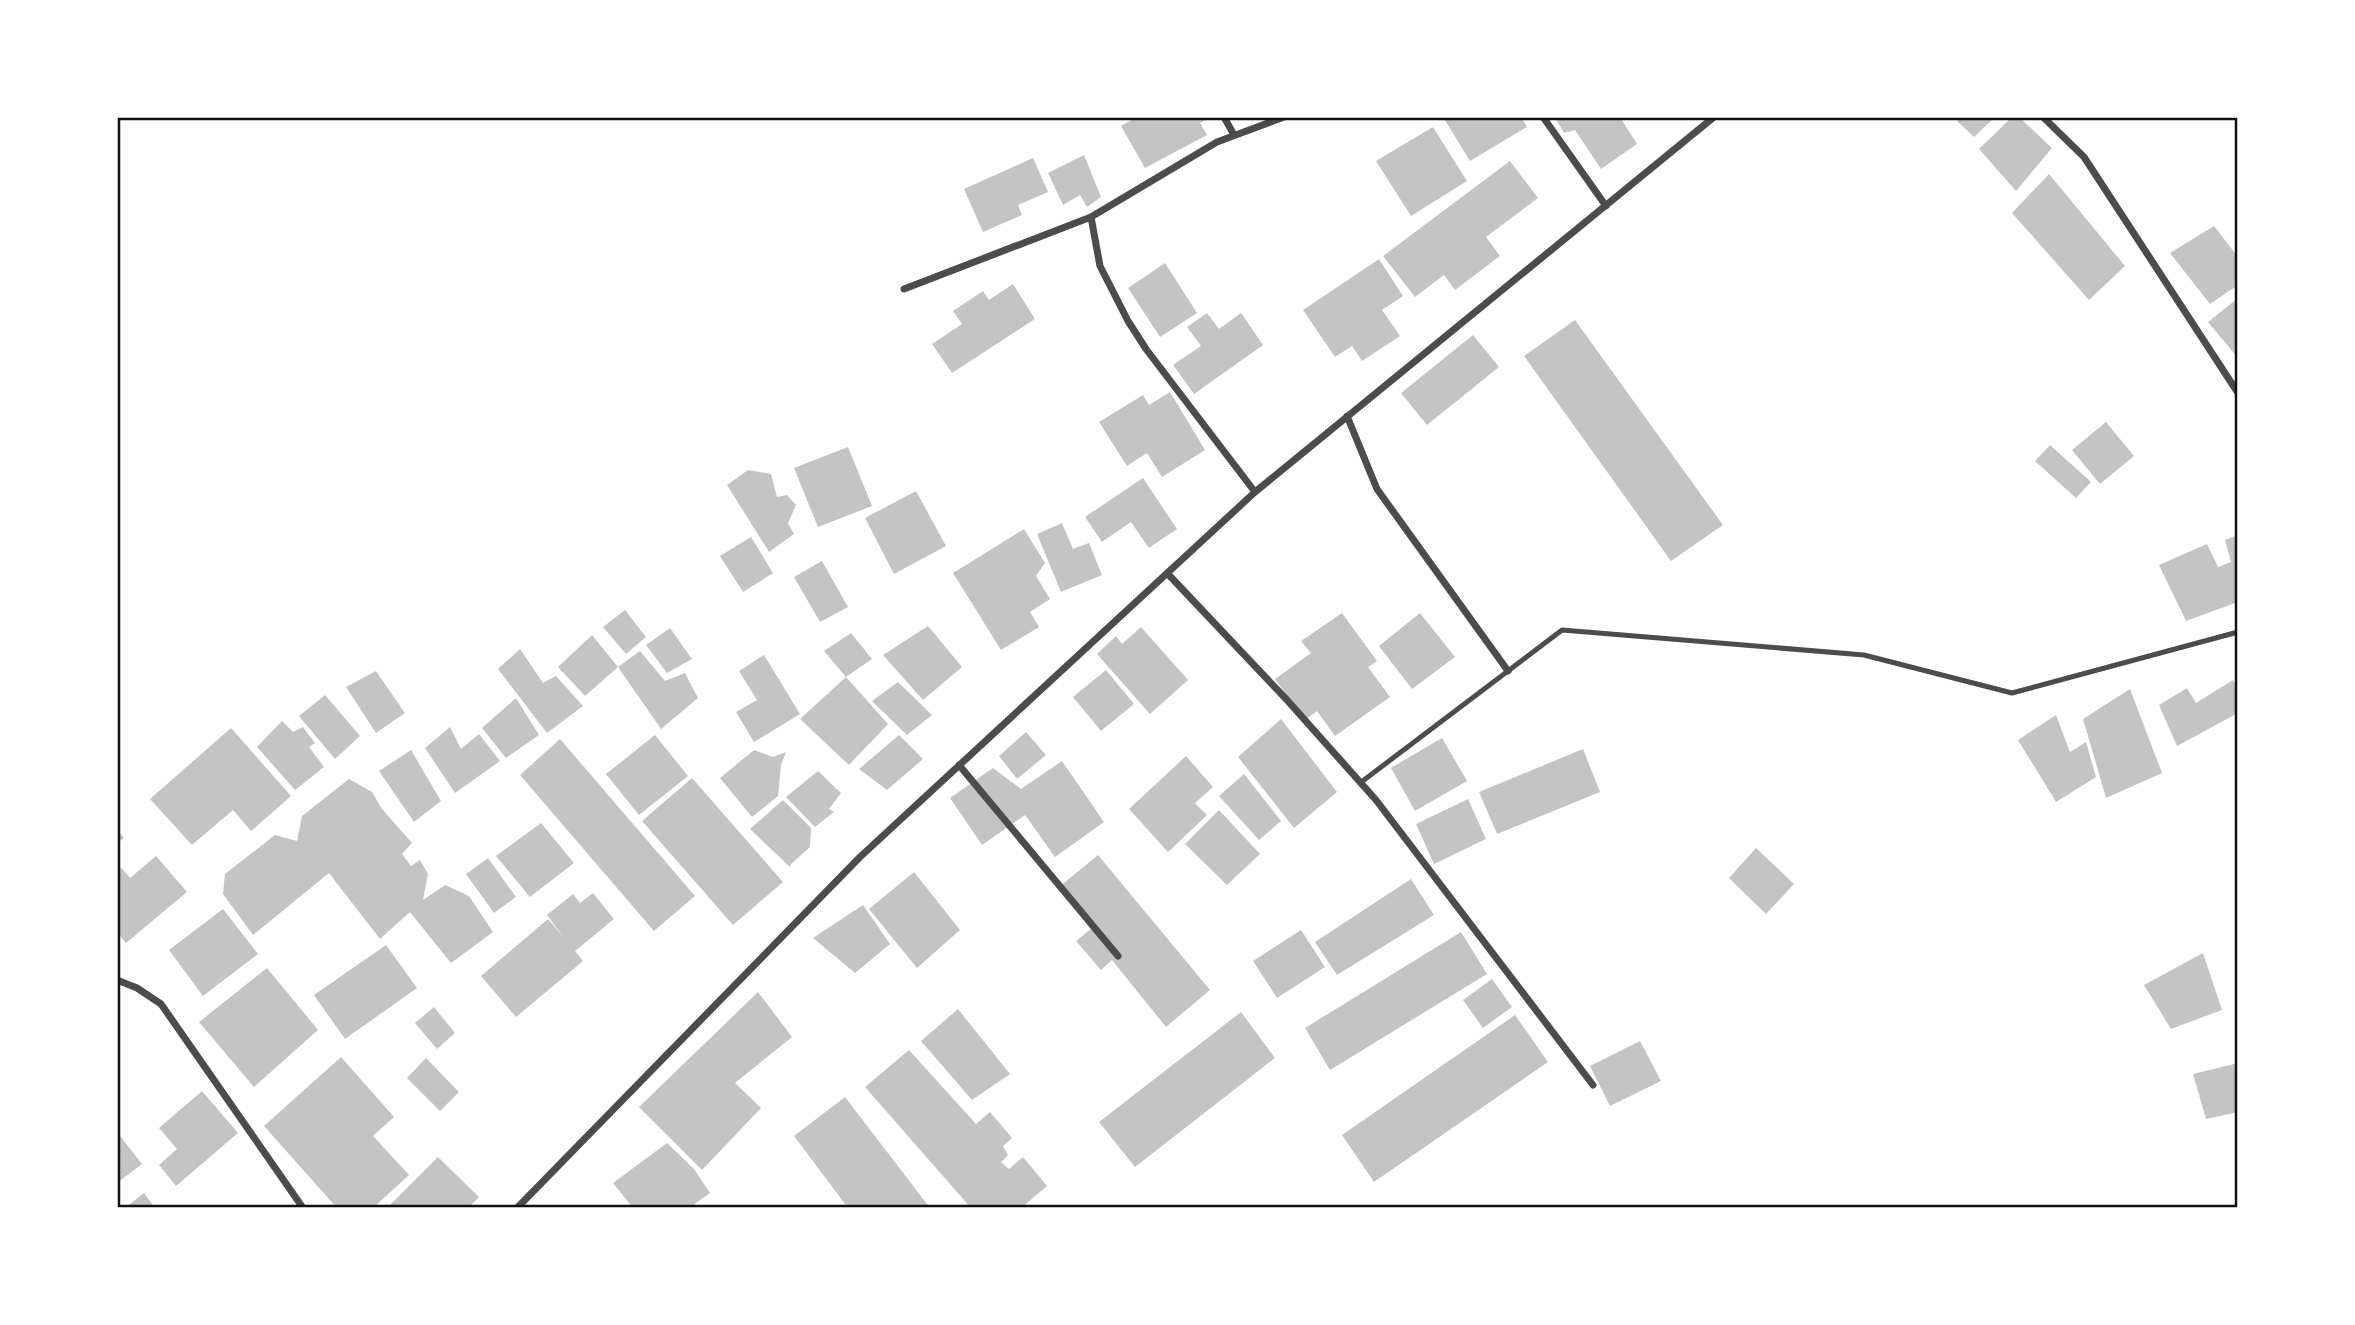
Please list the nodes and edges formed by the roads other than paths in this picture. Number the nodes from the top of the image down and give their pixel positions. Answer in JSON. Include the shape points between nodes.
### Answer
{"nodes":[{"id":1,"x":1224,"y":117,"type":"edge"},
{"id":2,"x":1284,"y":117,"type":"edge"},
{"id":3,"x":1543,"y":117,"type":"edge"},
{"id":4,"x":1714,"y":117,"type":"edge"},
{"id":5,"x":2043,"y":117,"type":"edge"},
{"id":6,"x":1234,"y":135,"type":"junction"},
{"id":7,"x":1606,"y":205,"type":"junction"},
{"id":8,"x":1091,"y":217,"type":"junction"},
{"id":9,"x":904,"y":289,"type":"dead end"},
{"id":10,"x":2238,"y":393,"type":"edge"},
{"id":11,"x":1347,"y":416,"type":"junction"},
{"id":12,"x":1255,"y":492,"type":"junction"},
{"id":13,"x":1167,"y":573,"type":"junction"},
{"id":14,"x":2238,"y":632,"type":"edge"},
{"id":15,"x":1508,"y":671,"type":"junction"},
{"id":16,"x":959,"y":765,"type":"junction"},
{"id":17,"x":1360,"y":783,"type":"junction"},
{"id":18,"x":1118,"y":956,"type":"dead end"},
{"id":19,"x":117,"y":980,"type":"edge"},
{"id":20,"x":1593,"y":1085,"type":"dead end"},
{"id":21,"x":303,"y":1208,"type":"edge"},
{"id":22,"x":517,"y":1208,"type":"edge"}],
"edges":[{"from":1,"to":6,"type":"street"},
{"from":2,"to":6,"type":"street"},
{"from":3,"to":7,"type":"street"},
{"from":4,"to":7,"type":"street"},
{"from":5,"to":10,"type":"street","via":[[2084,157]]},
{"from":6,"to":8,"type":"street"},
{"from":7,"to":11,"type":"street"},
{"from":8,"to":9,"type":"street"},
{"from":8,"to":12,"type":"street","via":[[1100,266],[1128,321]]},
{"from":11,"to":12,"type":"street"},
{"from":11,"to":15,"type":"street","via":[[1377,489]]},
{"from":12,"to":13,"type":"street"},
{"from":13,"to":16,"type":"street"},
{"from":13,"to":17,"type":"street"},
{"from":14,"to":15,"type":"lane","via":[[2012,693],[1864,655],[1562,630]]},
{"from":15,"to":17,"type":"lane"},
{"from":16,"to":18,"type":"street"},
{"from":16,"to":22,"type":"street","via":[[860,857]]},
{"from":17,"to":20,"type":"street"},
{"from":19,"to":21,"type":"street","via":[[161,1004]]}]}
